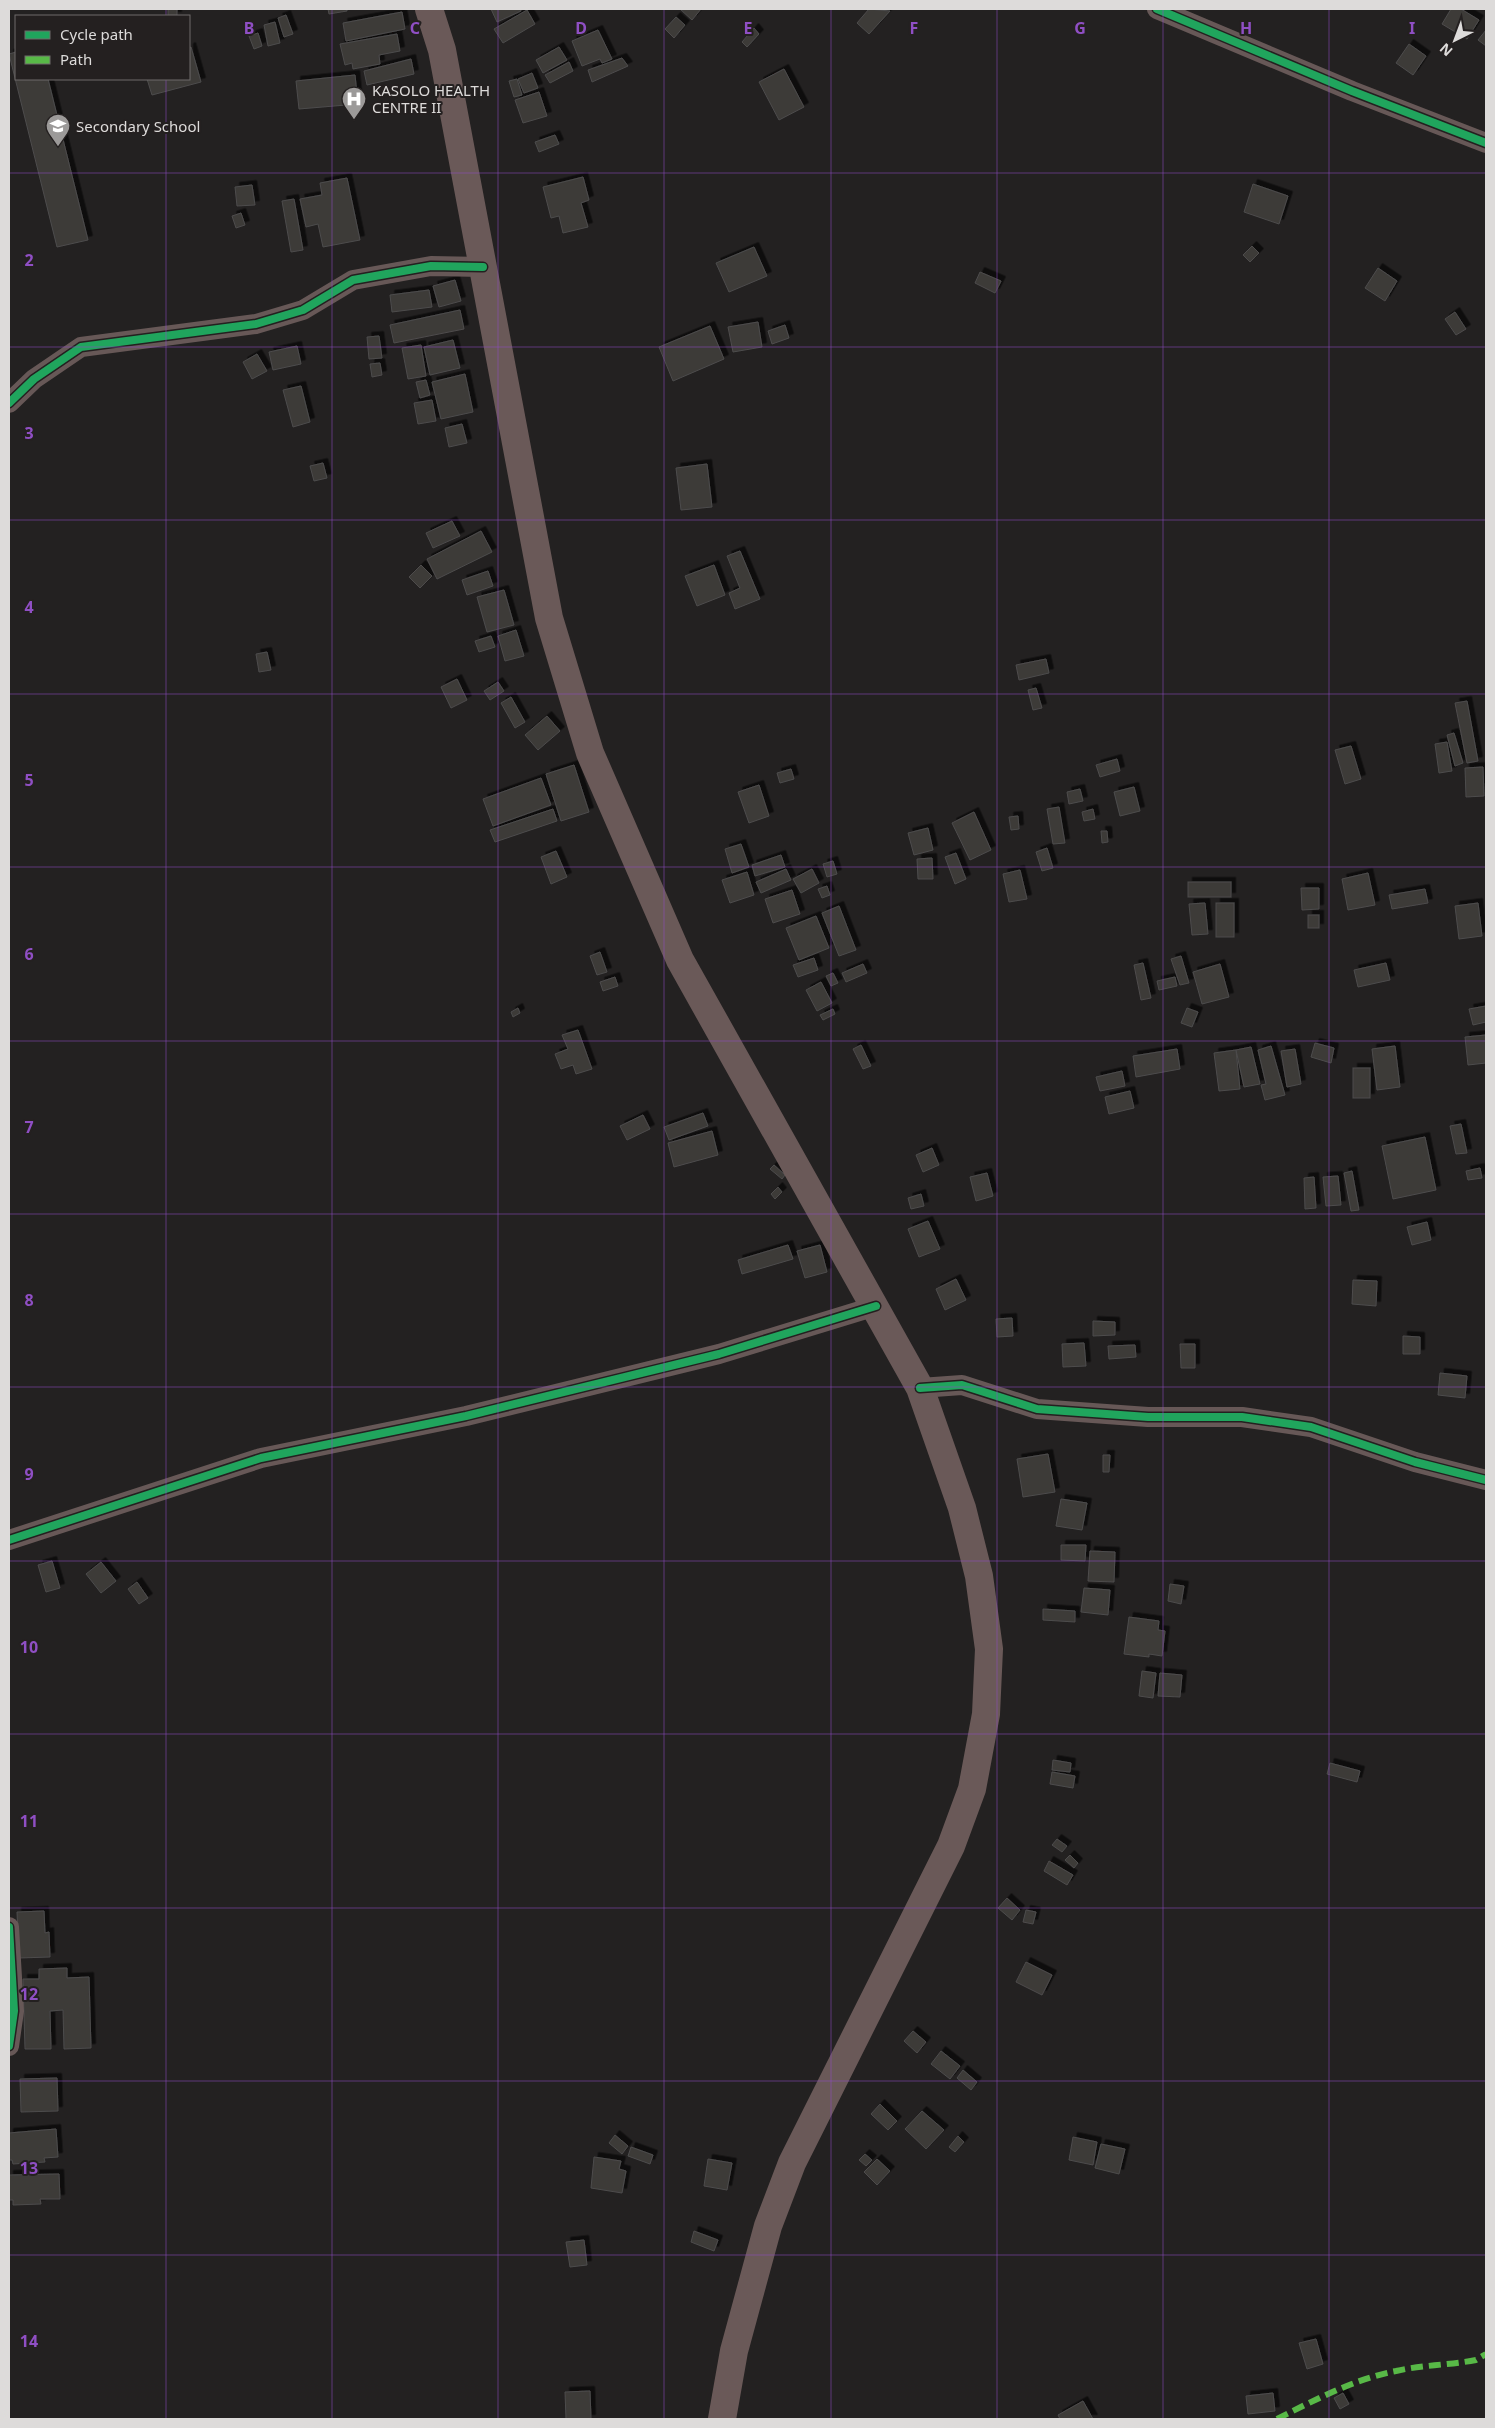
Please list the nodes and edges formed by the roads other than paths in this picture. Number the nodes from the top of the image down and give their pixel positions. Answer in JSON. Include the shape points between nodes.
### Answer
{"nodes":[{"id":1,"x":429,"y":9,"type":"edge"},
{"id":2,"x":1156,"y":9,"type":"edge"},
{"id":3,"x":1486,"y":143,"type":"edge"},
{"id":4,"x":483,"y":267,"type":"junction"},
{"id":5,"x":9,"y":403,"type":"edge"},
{"id":6,"x":876,"y":1306,"type":"junction"},
{"id":7,"x":920,"y":1388,"type":"junction"},
{"id":8,"x":1486,"y":1480,"type":"edge"},
{"id":9,"x":9,"y":1540,"type":"edge"},
{"id":10,"x":9,"y":1928,"type":"edge"},
{"id":11,"x":9,"y":2046,"type":"edge"},
{"id":12,"x":722,"y":2419,"type":"edge"}],
"edges":[{"from":1,"to":4,"type":"main road","via":[[442,50]]},
{"from":2,"to":3,"type":"street"},
{"from":4,"to":5,"type":"street","via":[[432,266],[353,280],[303,310],[256,324],[81,347],[34,379]]},
{"from":4,"to":6,"type":"main road","via":[[549,618],[590,753],[680,960]]},
{"from":6,"to":7,"type":"main road"},
{"from":6,"to":9,"type":"street","via":[[701,1359],[466,1416],[261,1458]]},
{"from":7,"to":8,"type":"street","via":[[962,1385],[1037,1409],[1148,1417],[1242,1416],[1311,1427],[1415,1462]]},
{"from":7,"to":12,"type":"main road","via":[[962,1508],[979,1576],[989,1649],[986,1714],[972,1789],[951,1846],[792,2163],[768,2226],[734,2351]]},
{"from":10,"to":11,"type":"street","via":[[14,2011]]}]}
